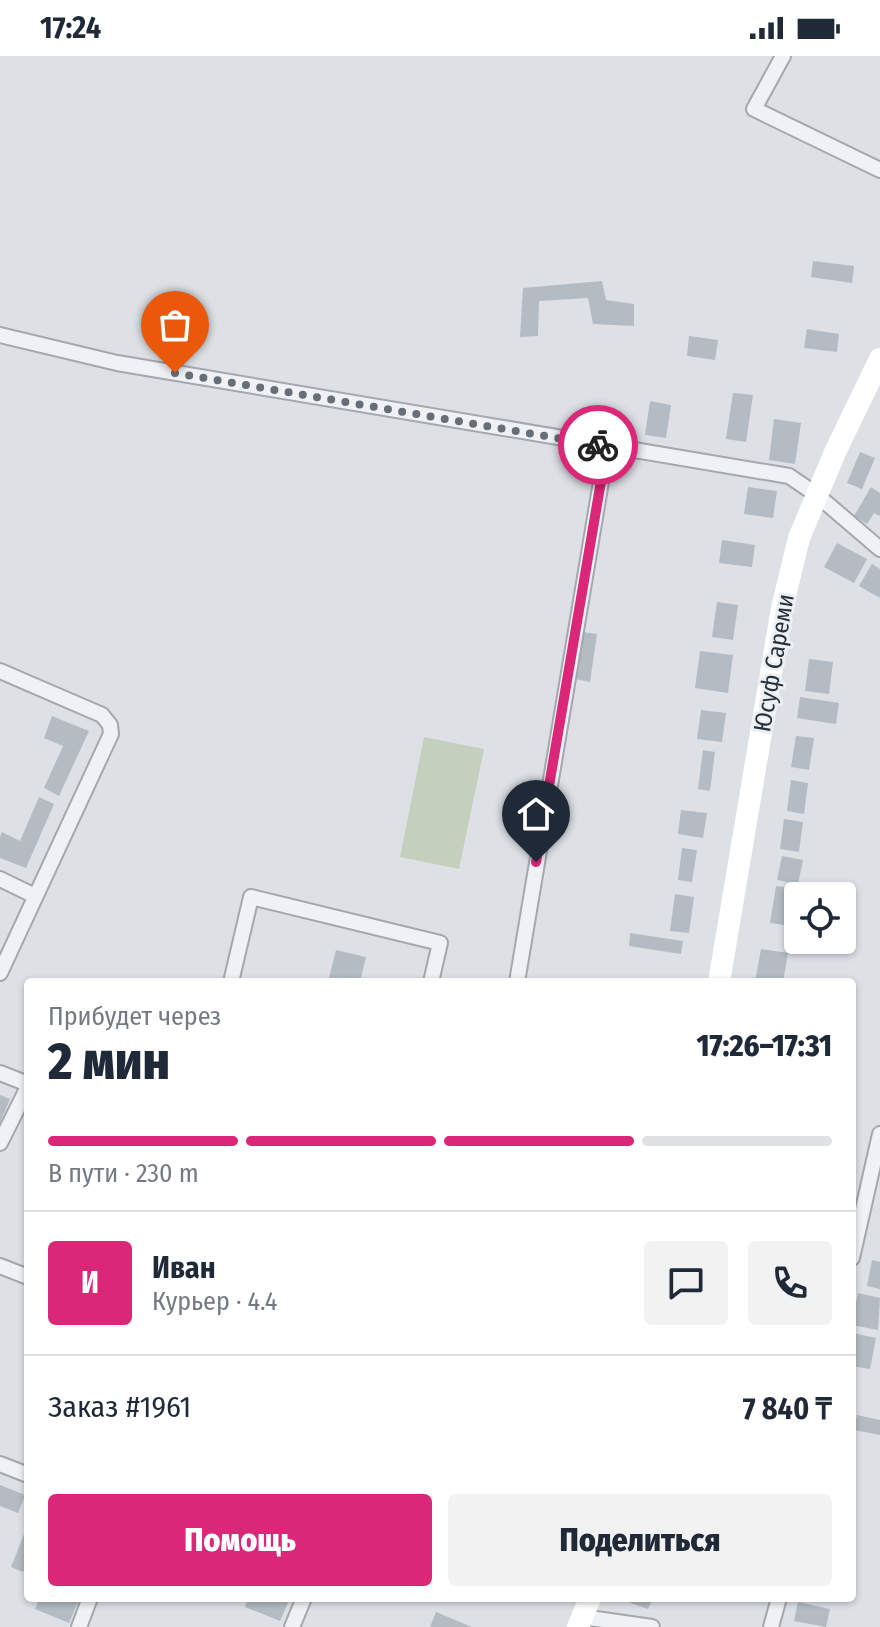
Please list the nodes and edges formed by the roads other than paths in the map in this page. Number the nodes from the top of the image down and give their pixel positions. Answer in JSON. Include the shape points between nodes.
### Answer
{"nodes":[{"id":1,"x":783,"y":56,"type":"edge"},
{"id":2,"x":880,"y":170,"type":"edge"},
{"id":3,"x":0,"y":335,"type":"edge"},
{"id":4,"x":880,"y":359,"type":"edge"},
{"id":5,"x":607,"y":446,"type":"junction"},
{"id":6,"x":817,"y":495,"type":"junction"},
{"id":7,"x":880,"y":549,"type":"edge"},
{"id":8,"x":0,"y":671,"type":"edge"},
{"id":9,"x":0,"y":879,"type":"edge"},
{"id":10,"x":35,"y":896,"type":"junction"},
{"id":11,"x":0,"y":973,"type":"edge"},
{"id":12,"x":232,"y":978,"type":"edge"},
{"id":13,"x":432,"y":978,"type":"edge"},
{"id":14,"x":518,"y":978,"type":"edge"},
{"id":15,"x":720,"y":978,"type":"edge"},
{"id":16,"x":0,"y":1073,"type":"edge"},
{"id":17,"x":24,"y":1083,"type":"edge"},
{"id":18,"x":24,"y":1093,"type":"edge"},
{"id":19,"x":880,"y":1134,"type":"edge"},
{"id":20,"x":0,"y":1143,"type":"edge"},
{"id":21,"x":856,"y":1240,"type":"edge"},
{"id":22,"x":0,"y":1266,"type":"edge"},
{"id":23,"x":24,"y":1275,"type":"edge"},
{"id":24,"x":0,"y":1464,"type":"edge"},
{"id":25,"x":24,"y":1473,"type":"edge"},
{"id":26,"x":88,"y":1602,"type":"edge"},
{"id":27,"x":302,"y":1602,"type":"edge"},
{"id":28,"x":778,"y":1602,"type":"edge"},
{"id":29,"x":584,"y":1614,"type":"edge"},
{"id":30,"x":79,"y":1627,"type":"edge"},
{"id":31,"x":292,"y":1627,"type":"edge"},
{"id":32,"x":652,"y":1627,"type":"edge"},
{"id":33,"x":771,"y":1627,"type":"edge"}],
"edges":[{"from":1,"to":2,"type":"street","via":[[754,109]]},
{"from":3,"to":5,"type":"street","via":[[132,366]]},
{"from":4,"to":6,"type":"main road","name":"Юсуф Сареми"},
{"from":5,"to":6,"type":"street","via":[[789,476]]},
{"from":5,"to":14,"type":"street"},
{"from":6,"to":7,"type":"street"},
{"from":6,"to":15,"type":"main road","name":"Юсуф Сареми","via":[[799,538],[782,608]]},
{"from":8,"to":10,"type":"street","via":[[102,715],[110,725],[111,734]]},
{"from":9,"to":10,"type":"street"},
{"from":10,"to":11,"type":"street"},
{"from":12,"to":13,"type":"street","via":[[251,897],[440,943]]},
{"from":16,"to":17,"type":"street"},
{"from":18,"to":20,"type":"street"},
{"from":19,"to":21,"type":"street"},
{"from":22,"to":23,"type":"street"},
{"from":24,"to":25,"type":"street"},
{"from":26,"to":30,"type":"street"},
{"from":27,"to":31,"type":"street"},
{"from":28,"to":33,"type":"street"},
{"from":29,"to":32,"type":"street"}]}
